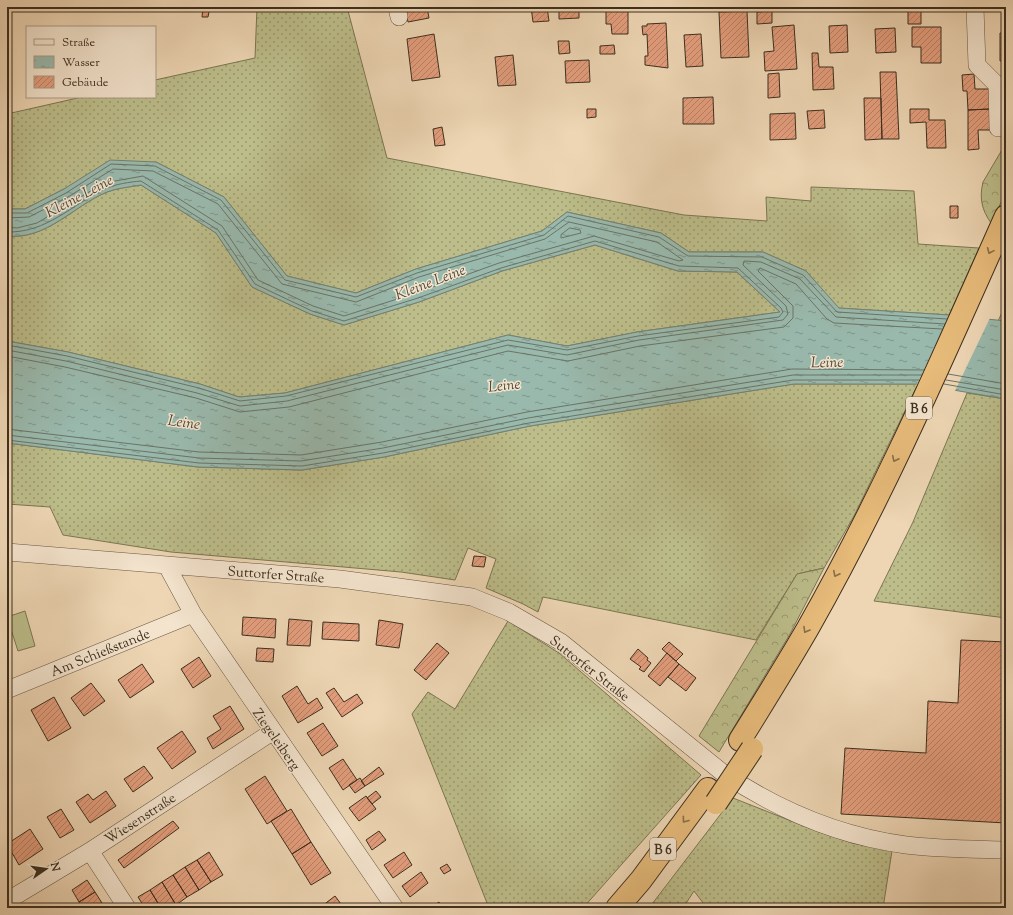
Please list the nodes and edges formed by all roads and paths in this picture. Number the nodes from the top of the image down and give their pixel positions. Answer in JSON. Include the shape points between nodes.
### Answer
{"nodes":[{"id":1,"x":975,"y":7,"type":"edge"},
{"id":2,"x":998,"y":128,"type":"dead end"},
{"id":3,"x":1006,"y":216,"type":"edge"},
{"id":4,"x":1006,"y":252,"type":"edge"},
{"id":5,"x":7,"y":552,"type":"edge"},
{"id":6,"x":167,"y":566,"type":"junction"},
{"id":7,"x":833,"y":597,"type":"junction"},
{"id":8,"x":193,"y":614,"type":"junction"},
{"id":9,"x":7,"y":690,"type":"edge"},
{"id":10,"x":272,"y":732,"type":"junction"},
{"id":11,"x":712,"y":796,"type":"junction"},
{"id":12,"x":1006,"y":850,"type":"edge"},
{"id":13,"x":90,"y":851,"type":"junction"},
{"id":14,"x":7,"y":901,"type":"edge"},
{"id":15,"x":387,"y":905,"type":"edge"},
{"id":16,"x":127,"y":908,"type":"edge"},
{"id":17,"x":617,"y":908,"type":"edge"},
{"id":18,"x":637,"y":908,"type":"edge"}],
"edges":[{"from":1,"to":2,"type":"street","via":[[977,65],[997,86]]},
{"from":3,"to":7,"type":"highway","number":"B 6","one_way":true},
{"from":4,"to":7,"type":"highway","number":"B 6","via":[[897,488]]},
{"from":5,"to":6,"type":"street","name":"Suttorfer Straße"},
{"from":6,"to":8,"type":"street","name":"Ziegeleiberg"},
{"from":6,"to":12,"type":"street","name":"Suttorfer Straße","via":[[340,579],[472,597],[509,612],[561,642],[723,773],[782,809],[821,824],[877,840],[906,845]]},
{"from":7,"to":11,"type":"highway","number":"B 6","bridge":true,"via":[[821,634]]},
{"from":8,"to":9,"type":"street","name":"Am Schießstande"},
{"from":8,"to":10,"type":"street","name":"Ziegeleiberg"},
{"from":10,"to":13,"type":"street","name":"Wiesenstraße"},
{"from":10,"to":15,"type":"street","name":"Ziegeleiberg"},
{"from":11,"to":17,"type":"highway","number":"B 6","one_way":true},
{"from":11,"to":18,"type":"highway","number":"B 6","via":[[653,889]]},
{"from":13,"to":14,"type":"street","name":"Wiesenstraße"},
{"from":13,"to":16,"type":"street"}]}
